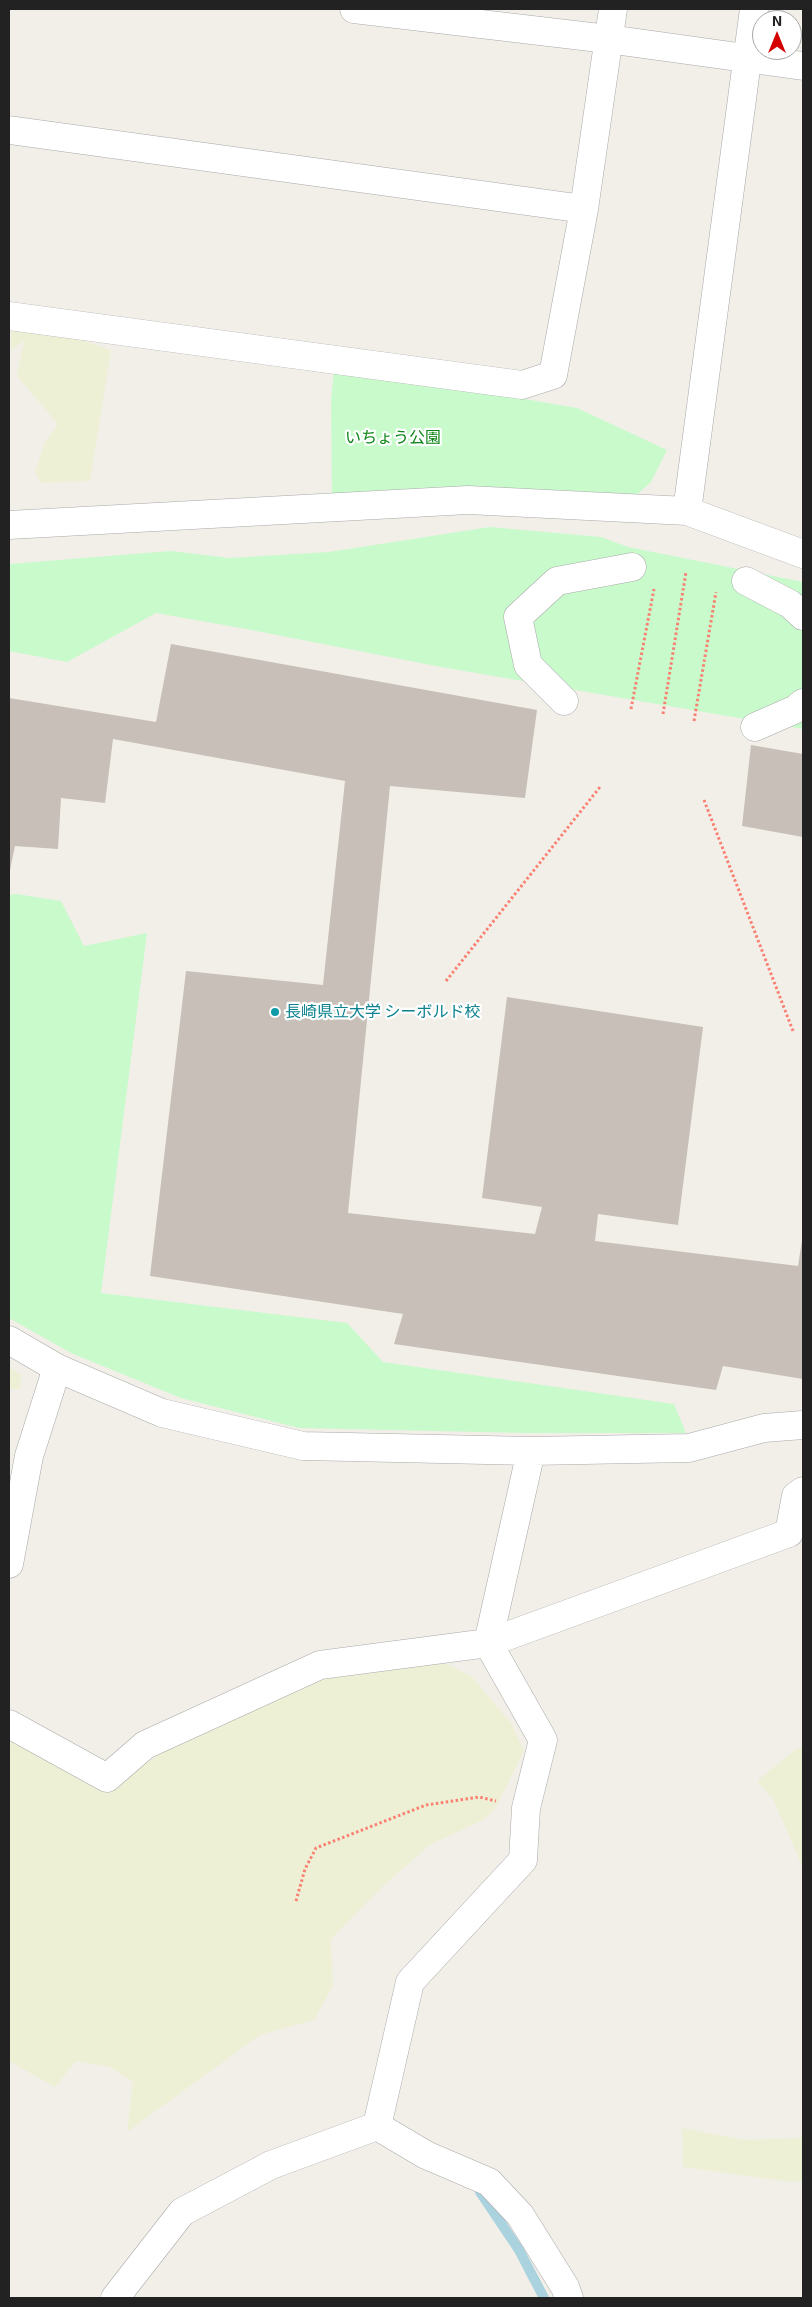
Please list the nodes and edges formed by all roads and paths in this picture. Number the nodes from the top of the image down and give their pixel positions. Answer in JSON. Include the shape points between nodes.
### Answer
{"nodes":[{"id":1,"x":354,"y":9,"type":"edge"},
{"id":2,"x":614,"y":9,"type":"edge"},
{"id":3,"x":754,"y":9,"type":"edge"},
{"id":4,"x":608,"y":39,"type":"junction"},
{"id":5,"x":747,"y":58,"type":"junction"},
{"id":6,"x":803,"y":66,"type":"edge"},
{"id":7,"x":9,"y":130,"type":"edge"},
{"id":8,"x":584,"y":209,"type":"junction"},
{"id":9,"x":9,"y":316,"type":"edge"},
{"id":10,"x":687,"y":511,"type":"junction"},
{"id":11,"x":9,"y":525,"type":"edge"},
{"id":12,"x":803,"y":554,"type":"edge"},
{"id":13,"x":632,"y":567,"type":"dead end"},
{"id":14,"x":686,"y":572,"type":"dead end"},
{"id":15,"x":746,"y":580,"type":"dead end"},
{"id":16,"x":718,"y":584,"type":"dead end"},
{"id":17,"x":654,"y":588,"type":"dead end"},
{"id":18,"x":803,"y":616,"type":"edge"},
{"id":19,"x":564,"y":701,"type":"dead end"},
{"id":20,"x":803,"y":703,"type":"edge"},
{"id":21,"x":631,"y":709,"type":"dead end"},
{"id":22,"x":663,"y":714,"type":"dead end"},
{"id":23,"x":694,"y":721,"type":"dead end"},
{"id":24,"x":755,"y":727,"type":"dead end"},
{"id":25,"x":600,"y":787,"type":"dead end"},
{"id":26,"x":704,"y":800,"type":"dead end"},
{"id":27,"x":446,"y":981,"type":"dead end"},
{"id":28,"x":793,"y":1030,"type":"dead end"},
{"id":29,"x":9,"y":1340,"type":"edge"},
{"id":30,"x":57,"y":1368,"type":"junction"},
{"id":31,"x":803,"y":1425,"type":"edge"},
{"id":32,"x":531,"y":1451,"type":"junction"},
{"id":33,"x":803,"y":1492,"type":"edge"},
{"id":34,"x":9,"y":1564,"type":"edge"},
{"id":35,"x":488,"y":1643,"type":"junction"},
{"id":36,"x":9,"y":1724,"type":"edge"},
{"id":37,"x":526,"y":1808,"type":"junction"},
{"id":38,"x":296,"y":1901,"type":"dead end"},
{"id":39,"x":377,"y":2126,"type":"junction"},
{"id":40,"x":114,"y":2298,"type":"edge"},
{"id":41,"x":569,"y":2298,"type":"edge"}],
"edges":[{"from":1,"to":4,"type":"street"},
{"from":2,"to":4,"type":"street"},
{"from":3,"to":5,"type":"street"},
{"from":4,"to":5,"type":"street"},
{"from":4,"to":8,"type":"street"},
{"from":5,"to":6,"type":"street"},
{"from":5,"to":10,"type":"street"},
{"from":7,"to":8,"type":"street"},
{"from":8,"to":9,"type":"street","via":[[553,375],[522,385]]},
{"from":10,"to":11,"type":"street","via":[[468,500]]},
{"from":10,"to":12,"type":"street"},
{"from":13,"to":19,"type":"street","via":[[557,580],[518,617],[528,665]]},
{"from":14,"to":22,"type":"path"},
{"from":15,"to":18,"type":"street","via":[[790,604]]},
{"from":16,"to":23,"type":"path"},
{"from":17,"to":21,"type":"path"},
{"from":20,"to":24,"type":"street"},
{"from":25,"to":27,"type":"path"},
{"from":26,"to":28,"type":"path"},
{"from":29,"to":30,"type":"street"},
{"from":30,"to":32,"type":"street","via":[[162,1413],[303,1446]]},
{"from":30,"to":34,"type":"street","via":[[29,1456]]},
{"from":31,"to":32,"type":"street","via":[[764,1428],[689,1448]]},
{"from":32,"to":35,"type":"street"},
{"from":33,"to":35,"type":"street","via":[[796,1496],[789,1533]]},
{"from":35,"to":36,"type":"street","via":[[320,1666],[145,1745],[107,1778]]},
{"from":35,"to":37,"type":"street","via":[[543,1740]]},
{"from":37,"to":38,"type":"path","via":[[479,1797],[426,1805],[316,1848],[305,1869]]},
{"from":37,"to":39,"type":"street","via":[[523,1860],[410,1982]]},
{"from":39,"to":40,"type":"street","via":[[271,2165],[182,2212]]},
{"from":39,"to":41,"type":"street","via":[[426,2155],[489,2182],[520,2215]]}]}
